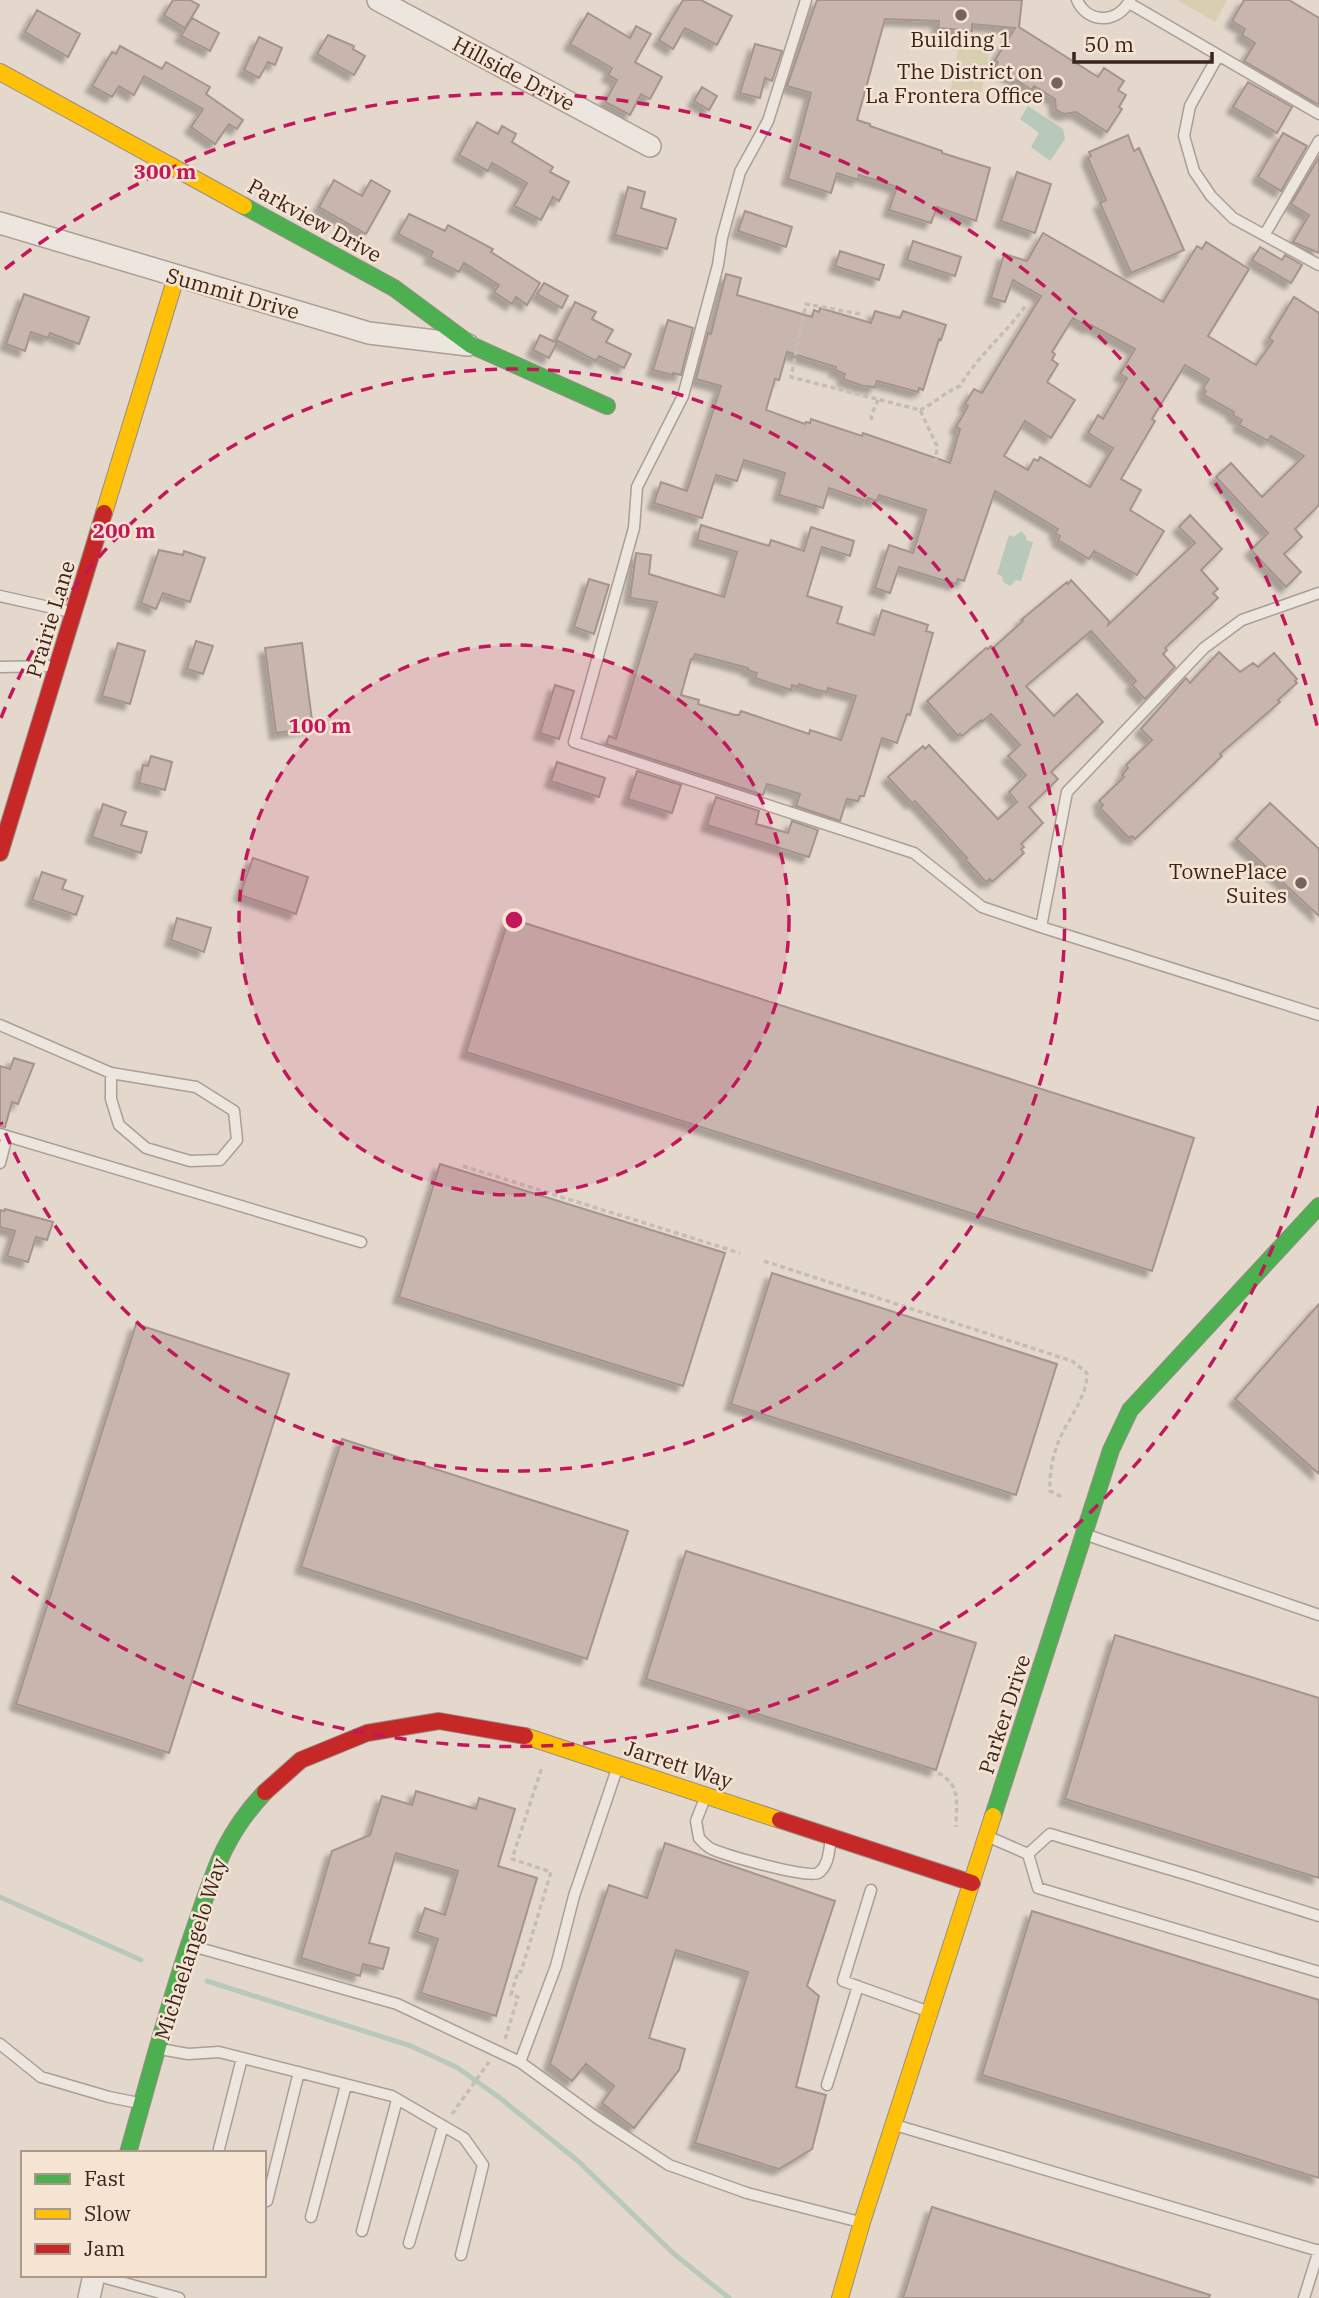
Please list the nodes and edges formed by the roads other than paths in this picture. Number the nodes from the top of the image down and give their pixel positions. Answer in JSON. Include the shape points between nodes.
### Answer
{"nodes":[{"id":1,"x":378,"y":0,"type":"edge"},
{"id":2,"x":806,"y":0,"type":"edge"},
{"id":3,"x":1077,"y":0,"type":"edge"},
{"id":4,"x":1129,"y":2,"type":"edge"},
{"id":5,"x":1218,"y":56,"type":"junction"},
{"id":6,"x":0,"y":72,"type":"edge"},
{"id":7,"x":1319,"y":114,"type":"edge"},
{"id":8,"x":1319,"y":141,"type":"edge"},
{"id":9,"x":650,"y":146,"type":"dead end"},
{"id":10,"x":0,"y":223,"type":"edge"},
{"id":11,"x":1265,"y":233,"type":"junction"},
{"id":12,"x":1319,"y":265,"type":"edge"},
{"id":13,"x":176,"y":277,"type":"junction"},
{"id":14,"x":471,"y":345,"type":"junction"},
{"id":15,"x":607,"y":406,"type":"dead end"},
{"id":16,"x":0,"y":585,"type":"edge"},
{"id":17,"x":1319,"y":593,"type":"edge"},
{"id":18,"x":5,"y":597,"type":"edge"},
{"id":19,"x":74,"y":613,"type":"junction"},
{"id":20,"x":57,"y":666,"type":"junction"},
{"id":21,"x":0,"y":667,"type":"edge"},
{"id":22,"x":0,"y":853,"type":"edge"},
{"id":23,"x":1041,"y":927,"type":"junction"},
{"id":24,"x":1319,"y":1015,"type":"edge"},
{"id":25,"x":0,"y":1024,"type":"edge"},
{"id":26,"x":111,"y":1073,"type":"junction"},
{"id":27,"x":4,"y":1135,"type":"edge"},
{"id":28,"x":0,"y":1163,"type":"edge"},
{"id":29,"x":1319,"y":1208,"type":"edge"},
{"id":30,"x":361,"y":1242,"type":"dead end"},
{"id":31,"x":1084,"y":1534,"type":"junction"},
{"id":32,"x":1319,"y":1615,"type":"edge"},
{"id":33,"x":367,"y":1732,"type":"joint"},
{"id":34,"x":618,"y":1767,"type":"junction"},
{"id":35,"x":705,"y":1795,"type":"junction"},
{"id":36,"x":987,"y":1836,"type":"junction"},
{"id":37,"x":831,"y":1837,"type":"junction"},
{"id":38,"x":1028,"y":1854,"type":"junction"},
{"id":39,"x":972,"y":1883,"type":"junction"},
{"id":40,"x":871,"y":1889,"type":"dead end"},
{"id":41,"x":1319,"y":1916,"type":"edge"},
{"id":42,"x":188,"y":1945,"type":"junction"},
{"id":43,"x":1319,"y":1972,"type":"edge"},
{"id":44,"x":858,"y":1986,"type":"junction"},
{"id":45,"x":930,"y":2012,"type":"junction"},
{"id":46,"x":0,"y":2044,"type":"edge"},
{"id":47,"x":158,"y":2048,"type":"junction"},
{"id":48,"x":242,"y":2058,"type":"junction"},
{"id":49,"x":520,"y":2062,"type":"junction"},
{"id":50,"x":299,"y":2072,"type":"junction"},
{"id":51,"x":346,"y":2085,"type":"junction"},
{"id":52,"x":827,"y":2085,"type":"dead end"},
{"id":53,"x":397,"y":2100,"type":"junction"},
{"id":54,"x":142,"y":2104,"type":"junction"},
{"id":55,"x":894,"y":2124,"type":"junction"},
{"id":56,"x":443,"y":2126,"type":"junction"},
{"id":57,"x":129,"y":2151,"type":"edge"},
{"id":58,"x":219,"y":2151,"type":"edge"},
{"id":59,"x":267,"y":2201,"type":"dead end"},
{"id":60,"x":312,"y":2217,"type":"dead end"},
{"id":61,"x":862,"y":2222,"type":"junction"},
{"id":62,"x":362,"y":2231,"type":"dead end"},
{"id":63,"x":409,"y":2243,"type":"dead end"},
{"id":64,"x":1319,"y":2250,"type":"edge"},
{"id":65,"x":461,"y":2255,"type":"dead end"},
{"id":66,"x":94,"y":2277,"type":"edge"},
{"id":67,"x":102,"y":2277,"type":"edge"},
{"id":68,"x":89,"y":2298,"type":"edge"},
{"id":69,"x":178,"y":2298,"type":"edge"},
{"id":70,"x":840,"y":2298,"type":"edge"},
{"id":71,"x":1304,"y":2298,"type":"edge"}],
"edges":[{"from":1,"to":9,"type":"street","name":"Hillside Drive"},
{"from":2,"to":23,"type":"lane","via":[[768,121],[740,172],[683,396],[637,487],[634,528],[574,742],[914,853],[982,907]]},
{"from":3,"to":4,"type":"lane","via":[[1086,13],[1105,19],[1115,17]]},
{"from":4,"to":5,"type":"lane"},
{"from":5,"to":7,"type":"lane"},
{"from":5,"to":11,"type":"lane","via":[[1190,106],[1184,136],[1194,172],[1211,196],[1233,218]]},
{"from":6,"to":14,"type":"street","name":"Parkview Drive","via":[[394,288]]},
{"from":8,"to":11,"type":"lane"},
{"from":10,"to":13,"type":"street","name":"Summit Drive"},
{"from":11,"to":12,"type":"lane"},
{"from":13,"to":14,"type":"street","name":"Summit Drive","via":[[369,333]]},
{"from":13,"to":19,"type":"street","name":"Prairie Lane"},
{"from":14,"to":15,"type":"street","name":"Parkview Drive"},
{"from":16,"to":18,"type":"lane"},
{"from":17,"to":23,"type":"lane","via":[[1242,620],[1204,648],[1067,792]]},
{"from":18,"to":19,"type":"lane"},
{"from":19,"to":20,"type":"street","name":"Prairie Lane"},
{"from":20,"to":21,"type":"lane"},
{"from":20,"to":22,"type":"street","name":"Prairie Lane"},
{"from":23,"to":24,"type":"lane"},
{"from":25,"to":26,"type":"lane"},
{"from":26,"to":26,"type":"lane","via":[[196,1087],[234,1111],[237,1140],[220,1160],[190,1161],[146,1148],[120,1125],[111,1098]]},
{"from":27,"to":28,"type":"lane"},
{"from":27,"to":30,"type":"lane"},
{"from":29,"to":31,"type":"street","name":"Parker Drive","via":[[1130,1410],[1111,1450]]},
{"from":31,"to":32,"type":"lane"},
{"from":31,"to":36,"type":"street","name":"Parker Drive"},
{"from":33,"to":34,"type":"street","name":"Jarrett Way","via":[[439,1721],[520,1734]]},
{"from":33,"to":42,"type":"street","name":"Michaelangelo Way","via":[[302,1760],[245,1814],[222,1850]]},
{"from":34,"to":35,"type":"street","name":"Jarrett Way"},
{"from":34,"to":49,"type":"lane","via":[[556,1966]]},
{"from":35,"to":37,"type":"street","name":"Jarrett Way"},
{"from":35,"to":37,"type":"lane","via":[[696,1821],[699,1839],[711,1849],[812,1875],[826,1864]]},
{"from":36,"to":38,"type":"lane"},
{"from":36,"to":39,"type":"street","name":"Parker Drive"},
{"from":37,"to":39,"type":"street","name":"Jarrett Way"},
{"from":38,"to":41,"type":"lane","via":[[1049,1834]]},
{"from":38,"to":43,"type":"lane","via":[[1038,1888]]},
{"from":39,"to":45,"type":"street","name":"Parker Drive"},
{"from":40,"to":44,"type":"lane","via":[[843,1981]]},
{"from":42,"to":47,"type":"street","name":"Michaelangelo Way"},
{"from":42,"to":49,"type":"lane","via":[[397,2004]]},
{"from":44,"to":45,"type":"lane"},
{"from":44,"to":52,"type":"lane"},
{"from":45,"to":55,"type":"street","name":"Parker Drive"},
{"from":46,"to":54,"type":"lane","via":[[41,2077]]},
{"from":47,"to":48,"type":"lane"},
{"from":47,"to":54,"type":"street","name":"Michaelangelo Way"},
{"from":48,"to":50,"type":"lane"},
{"from":48,"to":58,"type":"lane"},
{"from":49,"to":61,"type":"lane","via":[[669,2165],[747,2193]]},
{"from":50,"to":51,"type":"lane"},
{"from":50,"to":59,"type":"lane"},
{"from":51,"to":53,"type":"lane"},
{"from":51,"to":60,"type":"lane"},
{"from":53,"to":56,"type":"lane"},
{"from":53,"to":62,"type":"lane"},
{"from":54,"to":57,"type":"street","name":"Michaelangelo Way"},
{"from":55,"to":61,"type":"street","name":"Parker Drive"},
{"from":55,"to":64,"type":"lane"},
{"from":56,"to":63,"type":"lane"},
{"from":56,"to":65,"type":"lane","via":[[464,2138],[482,2165]]},
{"from":61,"to":70,"type":"street","name":"Parker Drive"},
{"from":64,"to":71,"type":"lane"},
{"from":66,"to":68,"type":"street"},
{"from":67,"to":69,"type":"lane"}]}
